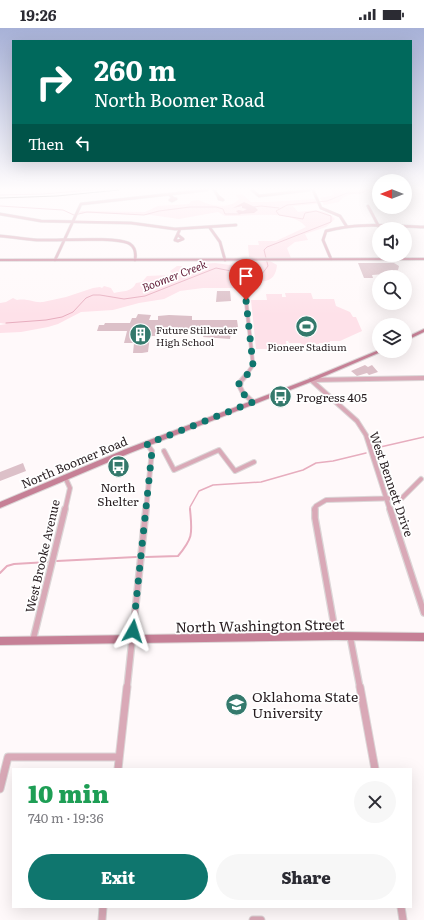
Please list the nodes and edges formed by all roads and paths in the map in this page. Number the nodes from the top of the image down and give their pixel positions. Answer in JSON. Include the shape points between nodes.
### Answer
{"nodes":[{"id":1,"x":68,"y":232,"type":"edge"},
{"id":2,"x":179,"y":232,"type":"edge"},
{"id":3,"x":213,"y":232,"type":"edge"},
{"id":4,"x":326,"y":232,"type":"edge"},
{"id":5,"x":178,"y":235,"type":"dead end"},
{"id":6,"x":0,"y":236,"type":"edge"},
{"id":7,"x":64,"y":240,"type":"junction"},
{"id":8,"x":331,"y":259,"type":"junction"},
{"id":9,"x":424,"y":259,"type":"edge"},
{"id":10,"x":0,"y":260,"type":"edge"},
{"id":11,"x":55,"y":260,"type":"junction"},
{"id":12,"x":135,"y":260,"type":"junction"},
{"id":13,"x":225,"y":260,"type":"junction"},
{"id":14,"x":248,"y":260,"type":"junction"},
{"id":15,"x":424,"y":330,"type":"edge"},
{"id":16,"x":412,"y":336,"type":"edge"},
{"id":17,"x":372,"y":355,"type":"edge"},
{"id":18,"x":424,"y":378,"type":"edge"},
{"id":19,"x":311,"y":380,"type":"junction"},
{"id":20,"x":253,"y":402,"type":"junction"},
{"id":21,"x":147,"y":444,"type":"junction"},
{"id":22,"x":164,"y":451,"type":"dead end"},
{"id":23,"x":254,"y":462,"type":"dead end"},
{"id":24,"x":65,"y":477,"type":"junction"},
{"id":25,"x":422,"y":479,"type":"dead end"},
{"id":26,"x":386,"y":499,"type":"junction"},
{"id":27,"x":0,"y":505,"type":"edge"},
{"id":28,"x":424,"y":613,"type":"edge"},
{"id":29,"x":336,"y":636,"type":"junction"},
{"id":30,"x":350,"y":636,"type":"junction"},
{"id":31,"x":424,"y":637,"type":"edge"},
{"id":32,"x":33,"y":640,"type":"junction"},
{"id":33,"x":132,"y":640,"type":"junction"},
{"id":34,"x":0,"y":641,"type":"edge"},
{"id":35,"x":119,"y":757,"type":"junction"},
{"id":36,"x":118,"y":768,"type":"edge"},
{"id":37,"x":375,"y":768,"type":"edge"},
{"id":38,"x":0,"y":789,"type":"edge"},
{"id":39,"x":103,"y":908,"type":"edge"},
{"id":40,"x":401,"y":908,"type":"edge"},
{"id":41,"x":102,"y":920,"type":"edge"},
{"id":42,"x":253,"y":920,"type":"edge"},
{"id":43,"x":260,"y":920,"type":"edge"},
{"id":44,"x":403,"y":920,"type":"edge"}],
"edges":[{"from":1,"to":7,"type":"street"},
{"from":2,"to":5,"type":"street"},
{"from":3,"to":13,"type":"street","via":[[220,240]]},
{"from":4,"to":8,"type":"street","via":[[323,240]]},
{"from":6,"to":7,"type":"street","via":[[26,240]]},
{"from":7,"to":11,"type":"street"},
{"from":7,"to":12,"type":"street","via":[[124,242],[134,248]]},
{"from":8,"to":9,"type":"main road"},
{"from":8,"to":14,"type":"main road"},
{"from":10,"to":11,"type":"main road"},
{"from":11,"to":12,"type":"main road"},
{"from":12,"to":13,"type":"main road"},
{"from":13,"to":14,"type":"main road"},
{"from":14,"to":20,"type":"street","via":[[251,289],[246,300],[253,365],[251,371],[241,380],[240,389]]},
{"from":15,"to":16,"type":"main road"},
{"from":17,"to":19,"type":"main road","name":"North Boomer Road"},
{"from":18,"to":19,"type":"street"},
{"from":19,"to":20,"type":"main road","name":"North Boomer Road"},
{"from":19,"to":26,"type":"street","name":"West Bennett Drive","via":[[357,422],[366,434]]},
{"from":20,"to":21,"type":"main road","name":"North Boomer Road"},
{"from":21,"to":24,"type":"main road","name":"North Boomer Road"},
{"from":21,"to":33,"type":"street","via":[[152,451]]},
{"from":22,"to":23,"type":"street","via":[[174,470],[219,450],[234,471]]},
{"from":24,"to":27,"type":"main road","name":"North Boomer Road"},
{"from":24,"to":32,"type":"street","name":"West Brooke Avenue","via":[[70,488]]},
{"from":25,"to":26,"type":"street","via":[[414,484],[407,496]]},
{"from":26,"to":28,"type":"street","name":"West Bennett Drive"},
{"from":26,"to":29,"type":"street","via":[[326,500],[316,506],[314,511]]},
{"from":29,"to":30,"type":"main road","name":"North Washington Street"},
{"from":29,"to":33,"type":"main road","name":"North Washington Street"},
{"from":30,"to":31,"type":"main road","name":"North Washington Street"},
{"from":30,"to":37,"type":"street"},
{"from":32,"to":33,"type":"main road","name":"North Washington Street"},
{"from":32,"to":34,"type":"main road","name":"North Washington Street"},
{"from":33,"to":35,"type":"street"},
{"from":35,"to":36,"type":"street"},
{"from":35,"to":38,"type":"street","via":[[8,757]]},
{"from":39,"to":41,"type":"street"},
{"from":40,"to":44,"type":"street"},
{"from":42,"to":43,"type":"street"}]}
